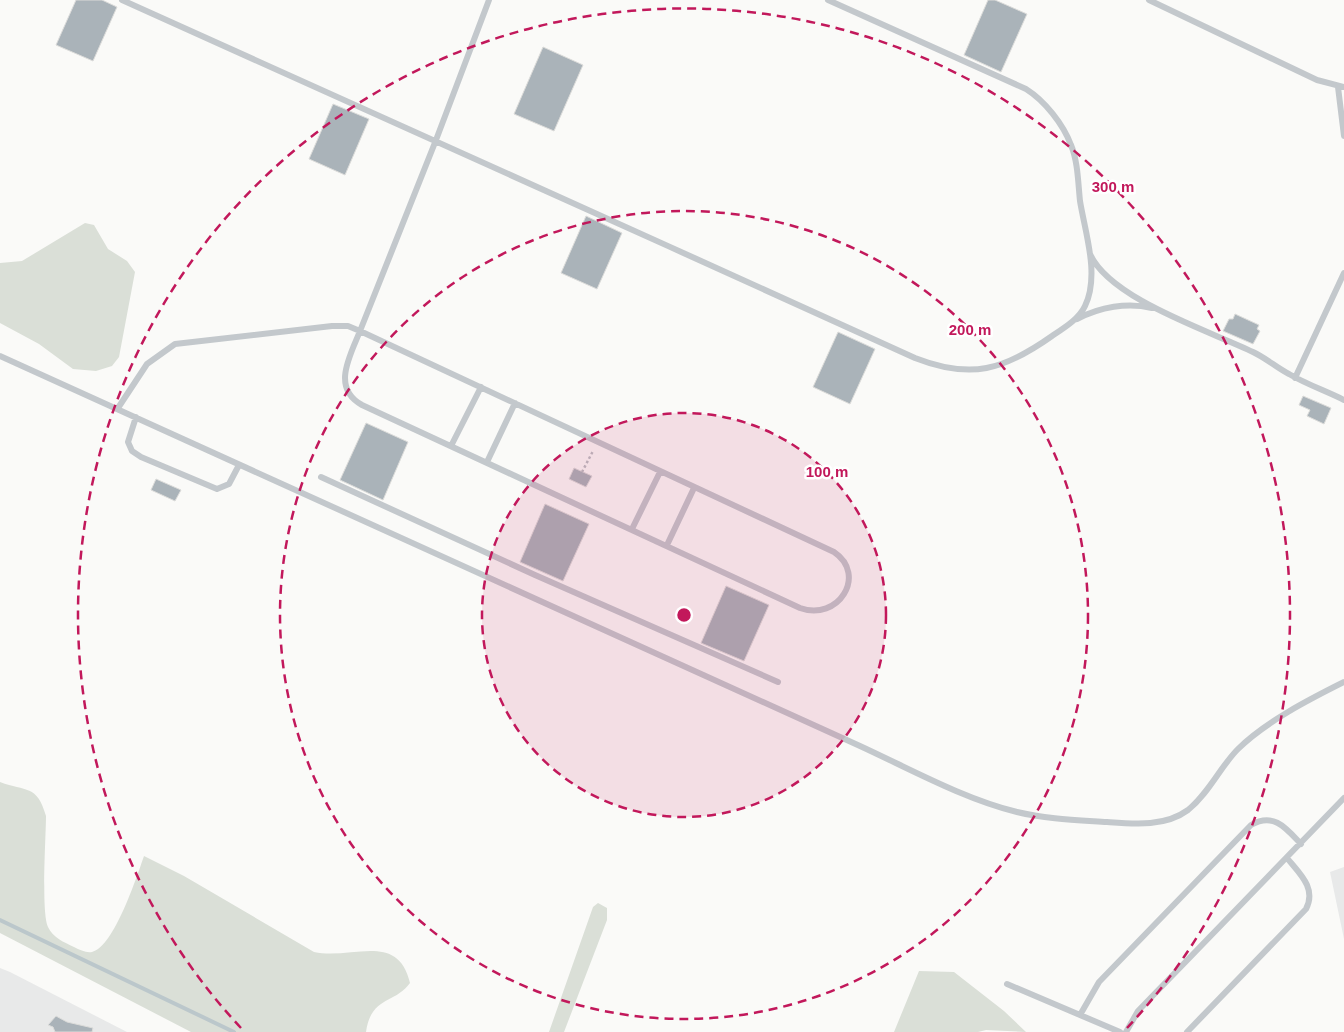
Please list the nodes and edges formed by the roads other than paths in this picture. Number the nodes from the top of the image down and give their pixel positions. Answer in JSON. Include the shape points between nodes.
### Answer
{"nodes":[{"id":1,"x":122,"y":0,"type":"edge"},
{"id":2,"x":489,"y":0,"type":"edge"},
{"id":3,"x":828,"y":0,"type":"edge"},
{"id":4,"x":1149,"y":0,"type":"edge"},
{"id":5,"x":1341,"y":87,"type":"edge"},
{"id":6,"x":1344,"y":136,"type":"edge"},
{"id":7,"x":436,"y":140,"type":"junction"},
{"id":8,"x":1088,"y":247,"type":"junction"},
{"id":9,"x":1344,"y":273,"type":"edge"},
{"id":10,"x":1160,"y":310,"type":"junction"},
{"id":11,"x":1070,"y":323,"type":"junction"},
{"id":12,"x":360,"y":331,"type":"junction"},
{"id":13,"x":0,"y":356,"type":"edge"},
{"id":14,"x":1295,"y":378,"type":"junction"},
{"id":15,"x":481,"y":387,"type":"junction"},
{"id":16,"x":1344,"y":400,"type":"edge"},
{"id":17,"x":516,"y":403,"type":"junction"},
{"id":18,"x":118,"y":408,"type":"junction"},
{"id":19,"x":136,"y":417,"type":"junction"},
{"id":20,"x":451,"y":446,"type":"junction"},
{"id":21,"x":487,"y":462,"type":"junction"},
{"id":22,"x":239,"y":465,"type":"junction"},
{"id":23,"x":660,"y":472,"type":"junction"},
{"id":24,"x":321,"y":477,"type":"dead end"},
{"id":25,"x":694,"y":488,"type":"junction"},
{"id":26,"x":632,"y":529,"type":"junction"},
{"id":27,"x":667,"y":545,"type":"junction"},
{"id":28,"x":778,"y":682,"type":"dead end"},
{"id":29,"x":1344,"y":682,"type":"edge"},
{"id":30,"x":1344,"y":798,"type":"edge"},
{"id":31,"x":1301,"y":844,"type":"junction"},
{"id":32,"x":1287,"y":858,"type":"junction"},
{"id":33,"x":1008,"y":984,"type":"dead end"},
{"id":34,"x":1080,"y":1015,"type":"junction"},
{"id":35,"x":1120,"y":1032,"type":"edge"},
{"id":36,"x":1126,"y":1032,"type":"edge"},
{"id":37,"x":1187,"y":1032,"type":"edge"}],
"edges":[{"from":1,"to":7,"type":"lane"},
{"from":2,"to":7,"type":"lane"},
{"from":3,"to":8,"type":"lane","via":[[1036,96],[1061,126],[1071,145]]},
{"from":4,"to":5,"type":"lane","via":[[1317,80]]},
{"from":5,"to":6,"type":"lane"},
{"from":7,"to":11,"type":"lane","via":[[936,366],[971,370],[1002,365]]},
{"from":7,"to":12,"type":"lane"},
{"from":8,"to":10,"type":"lane","via":[[1098,268],[1113,282]]},
{"from":8,"to":11,"type":"lane","via":[[1089,294],[1082,311]]},
{"from":9,"to":14,"type":"lane"},
{"from":10,"to":11,"type":"lane","via":[[1122,305],[1092,312]]},
{"from":10,"to":14,"type":"lane","via":[[1253,352]]},
{"from":12,"to":15,"type":"lane"},
{"from":12,"to":18,"type":"lane","via":[[338,325],[175,344],[147,364]]},
{"from":12,"to":20,"type":"lane","via":[[344,374],[350,396],[362,405]]},
{"from":13,"to":18,"type":"lane"},
{"from":14,"to":16,"type":"lane"},
{"from":15,"to":17,"type":"lane"},
{"from":15,"to":20,"type":"lane"},
{"from":17,"to":21,"type":"lane"},
{"from":17,"to":23,"type":"lane"},
{"from":18,"to":19,"type":"lane"},
{"from":19,"to":22,"type":"lane"},
{"from":19,"to":22,"type":"lane","via":[[128,442],[136,455],[217,489],[229,484]]},
{"from":20,"to":21,"type":"lane"},
{"from":21,"to":26,"type":"lane"},
{"from":22,"to":29,"type":"lane","via":[[860,746],[986,802],[1024,814],[1128,823],[1152,823],[1174,818],[1194,803],[1232,756],[1253,736]]},
{"from":23,"to":25,"type":"lane"},
{"from":23,"to":26,"type":"lane"},
{"from":24,"to":28,"type":"lane"},
{"from":25,"to":27,"type":"lane"},
{"from":25,"to":27,"type":"lane","via":[[838,555],[847,574],[844,595],[828,608],[805,610]]},
{"from":26,"to":27,"type":"lane"},
{"from":30,"to":31,"type":"lane"},
{"from":31,"to":32,"type":"lane"},
{"from":31,"to":34,"type":"lane","via":[[1282,824],[1273,820],[1261,820],[1251,825],[1099,982]]},
{"from":32,"to":36,"type":"lane","via":[[1138,1011]]},
{"from":32,"to":37,"type":"lane","via":[[1309,888],[1306,909]]},
{"from":33,"to":34,"type":"lane"},
{"from":34,"to":35,"type":"lane"}]}
